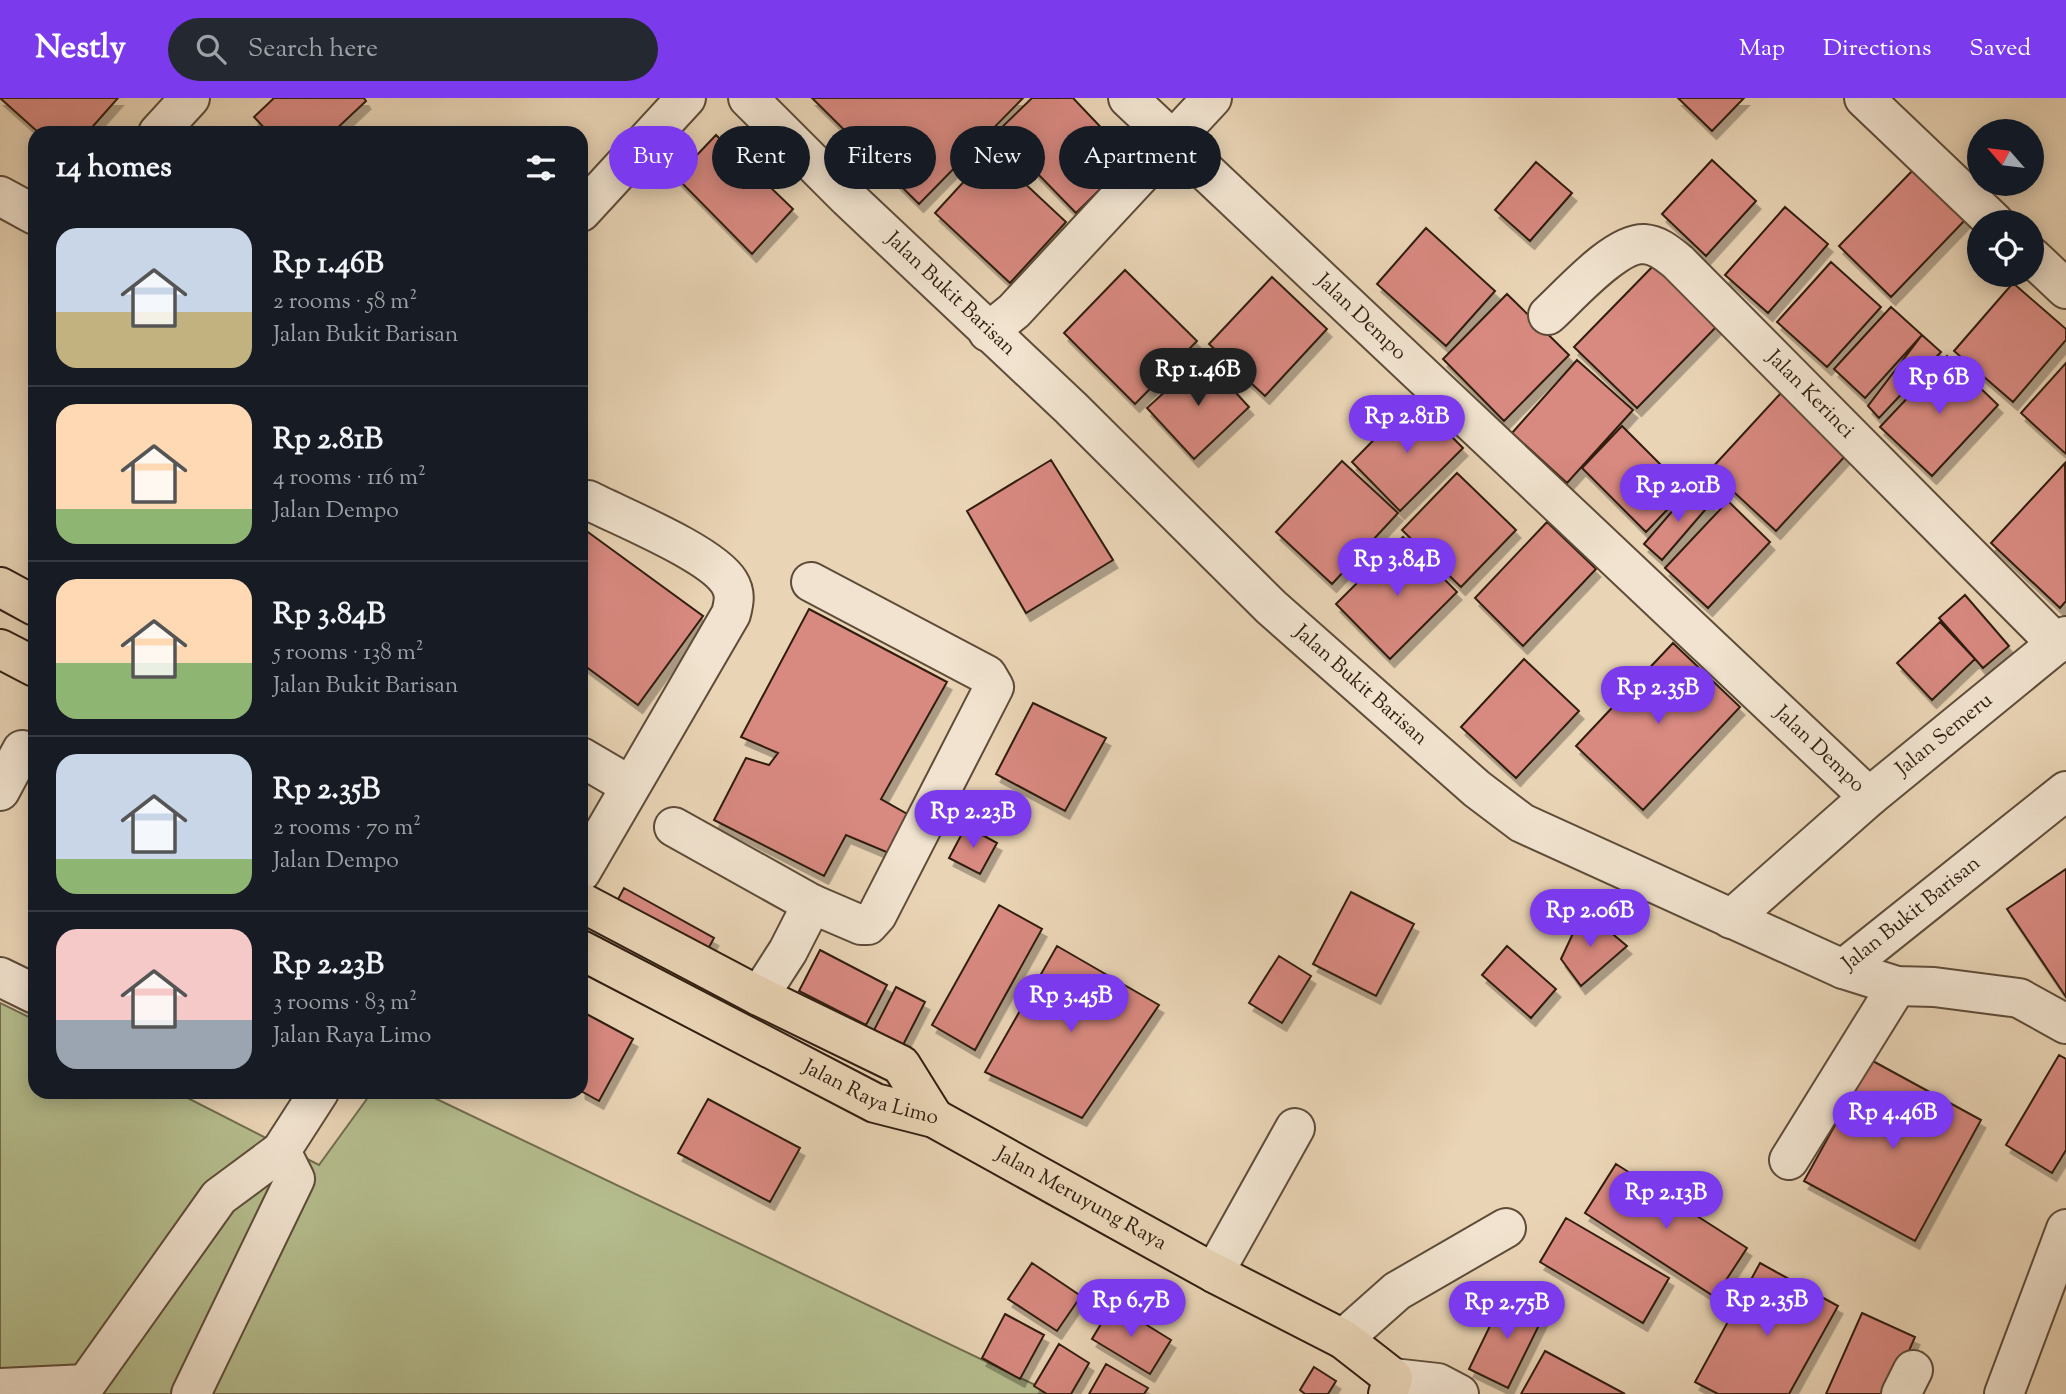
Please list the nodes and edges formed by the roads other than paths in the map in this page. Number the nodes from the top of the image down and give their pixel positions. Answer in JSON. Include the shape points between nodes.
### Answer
{"nodes":[{"id":1,"x":190,"y":98,"type":"edge"},
{"id":2,"x":686,"y":98,"type":"edge"},
{"id":3,"x":748,"y":98,"type":"edge"},
{"id":4,"x":1128,"y":98,"type":"edge"},
{"id":5,"x":1212,"y":98,"type":"edge"},
{"id":6,"x":1864,"y":98,"type":"edge"},
{"id":7,"x":164,"y":126,"type":"edge"},
{"id":8,"x":1157,"y":126,"type":"edge"},
{"id":9,"x":1185,"y":126,"type":"edge"},
{"id":10,"x":1221,"y":187,"type":"edge"},
{"id":11,"x":1126,"y":189,"type":"edge"},
{"id":12,"x":0,"y":197,"type":"edge"},
{"id":13,"x":588,"y":204,"type":"edge"},
{"id":14,"x":1981,"y":210,"type":"edge"},
{"id":15,"x":28,"y":211,"type":"edge"},
{"id":16,"x":2044,"y":268,"type":"edge"},
{"id":17,"x":2066,"y":289,"type":"edge"},
{"id":18,"x":1548,"y":315,"type":"dead end"},
{"id":19,"x":988,"y":332,"type":"junction"},
{"id":20,"x":588,"y":500,"type":"edge"},
{"id":21,"x":811,"y":582,"type":"dead end"},
{"id":22,"x":0,"y":587,"type":"edge"},
{"id":23,"x":28,"y":602,"type":"edge"},
{"id":24,"x":2061,"y":640,"type":"edge"},
{"id":25,"x":0,"y":649,"type":"edge"},
{"id":26,"x":28,"y":663,"type":"edge"},
{"id":27,"x":22,"y":750,"type":"dead end"},
{"id":28,"x":588,"y":761,"type":"edge"},
{"id":29,"x":629,"y":785,"type":"junction"},
{"id":30,"x":0,"y":791,"type":"edge"},
{"id":31,"x":2066,"y":791,"type":"edge"},
{"id":32,"x":1869,"y":797,"type":"junction"},
{"id":33,"x":674,"y":827,"type":"dead end"},
{"id":34,"x":588,"y":859,"type":"edge"},
{"id":35,"x":812,"y":904,"type":"junction"},
{"id":36,"x":588,"y":906,"type":"edge"},
{"id":37,"x":1731,"y":919,"type":"junction"},
{"id":38,"x":588,"y":954,"type":"edge"},
{"id":39,"x":1843,"y":969,"type":"junction"},
{"id":40,"x":0,"y":977,"type":"edge"},
{"id":41,"x":1897,"y":986,"type":"junction"},
{"id":42,"x":28,"y":991,"type":"edge"},
{"id":43,"x":759,"y":996,"type":"junction"},
{"id":44,"x":2066,"y":1024,"type":"edge"},
{"id":45,"x":315,"y":1099,"type":"edge"},
{"id":46,"x":934,"y":1118,"type":"junction"},
{"id":47,"x":1294,"y":1128,"type":"dead end"},
{"id":48,"x":281,"y":1152,"type":"junction"},
{"id":49,"x":1789,"y":1160,"type":"dead end"},
{"id":50,"x":1506,"y":1228,"type":"dead end"},
{"id":51,"x":2066,"y":1229,"type":"edge"},
{"id":52,"x":1214,"y":1273,"type":"junction"},
{"id":53,"x":1343,"y":1339,"type":"junction"},
{"id":54,"x":1391,"y":1386,"type":"edge"},
{"id":55,"x":0,"y":1388,"type":"edge"},
{"id":56,"x":191,"y":1394,"type":"edge"},
{"id":57,"x":1459,"y":1394,"type":"edge"},
{"id":58,"x":2004,"y":1394,"type":"edge"}],
"edges":[{"from":1,"to":7,"type":"street"},
{"from":2,"to":13,"type":"street"},
{"from":3,"to":19,"type":"street","name":"Jalan Bukit Barisan"},
{"from":4,"to":8,"type":"street","name":"Jalan Dempo"},
{"from":5,"to":9,"type":"street"},
{"from":6,"to":14,"type":"street"},
{"from":10,"to":32,"type":"street","name":"Jalan Dempo"},
{"from":11,"to":19,"type":"street"},
{"from":12,"to":15,"type":"street"},
{"from":16,"to":17,"type":"street"},
{"from":18,"to":24,"type":"street","name":"Jalan Kerinci","via":[[1619,251],[1635,244],[1662,249]]},
{"from":19,"to":37,"type":"street","name":"Jalan Bukit Barisan","via":[[1271,607],[1477,789],[1522,822]]},
{"from":20,"to":29,"type":"street","via":[[701,558],[722,574],[735,598],[731,614]]},
{"from":21,"to":35,"type":"street","via":[[987,675],[994,687],[873,921],[861,925]]},
{"from":22,"to":23,"type":"main road"},
{"from":24,"to":32,"type":"street","name":"Jalan Semeru"},
{"from":25,"to":26,"type":"main road"},
{"from":27,"to":30,"type":"street"},
{"from":28,"to":29,"type":"street"},
{"from":29,"to":34,"type":"street"},
{"from":31,"to":39,"type":"street","name":"Jalan Bukit Barisan"},
{"from":32,"to":37,"type":"street","name":"Jalan Semeru"},
{"from":33,"to":35,"type":"street"},
{"from":35,"to":43,"type":"street"},
{"from":36,"to":43,"type":"main road","name":"Jalan Raya Limo"},
{"from":37,"to":39,"type":"street","name":"Jalan Bukit Barisan"},
{"from":38,"to":46,"type":"main road","name":"Jalan Raya Limo","via":[[875,1103]]},
{"from":39,"to":41,"type":"street"},
{"from":40,"to":42,"type":"street"},
{"from":41,"to":44,"type":"street","via":[[2019,998]]},
{"from":41,"to":49,"type":"street"},
{"from":43,"to":46,"type":"main road","name":"Jalan Raya Limo","via":[[901,1065]]},
{"from":45,"to":48,"type":"street"},
{"from":46,"to":52,"type":"main road","name":"Jalan Meruyung Raya"},
{"from":47,"to":52,"type":"street"},
{"from":48,"to":55,"type":"street","via":[[219,1197],[86,1384]]},
{"from":48,"to":56,"type":"street","via":[[295,1179]]},
{"from":50,"to":53,"type":"street","via":[[1397,1291]]},
{"from":51,"to":58,"type":"street"},
{"from":52,"to":53,"type":"main road","name":"Jalan Meruyung Raya"},
{"from":53,"to":54,"type":"main road","name":"Jalan Meruyung Raya"},
{"from":54,"to":57,"type":"street","via":[[1438,1383]]}]}
